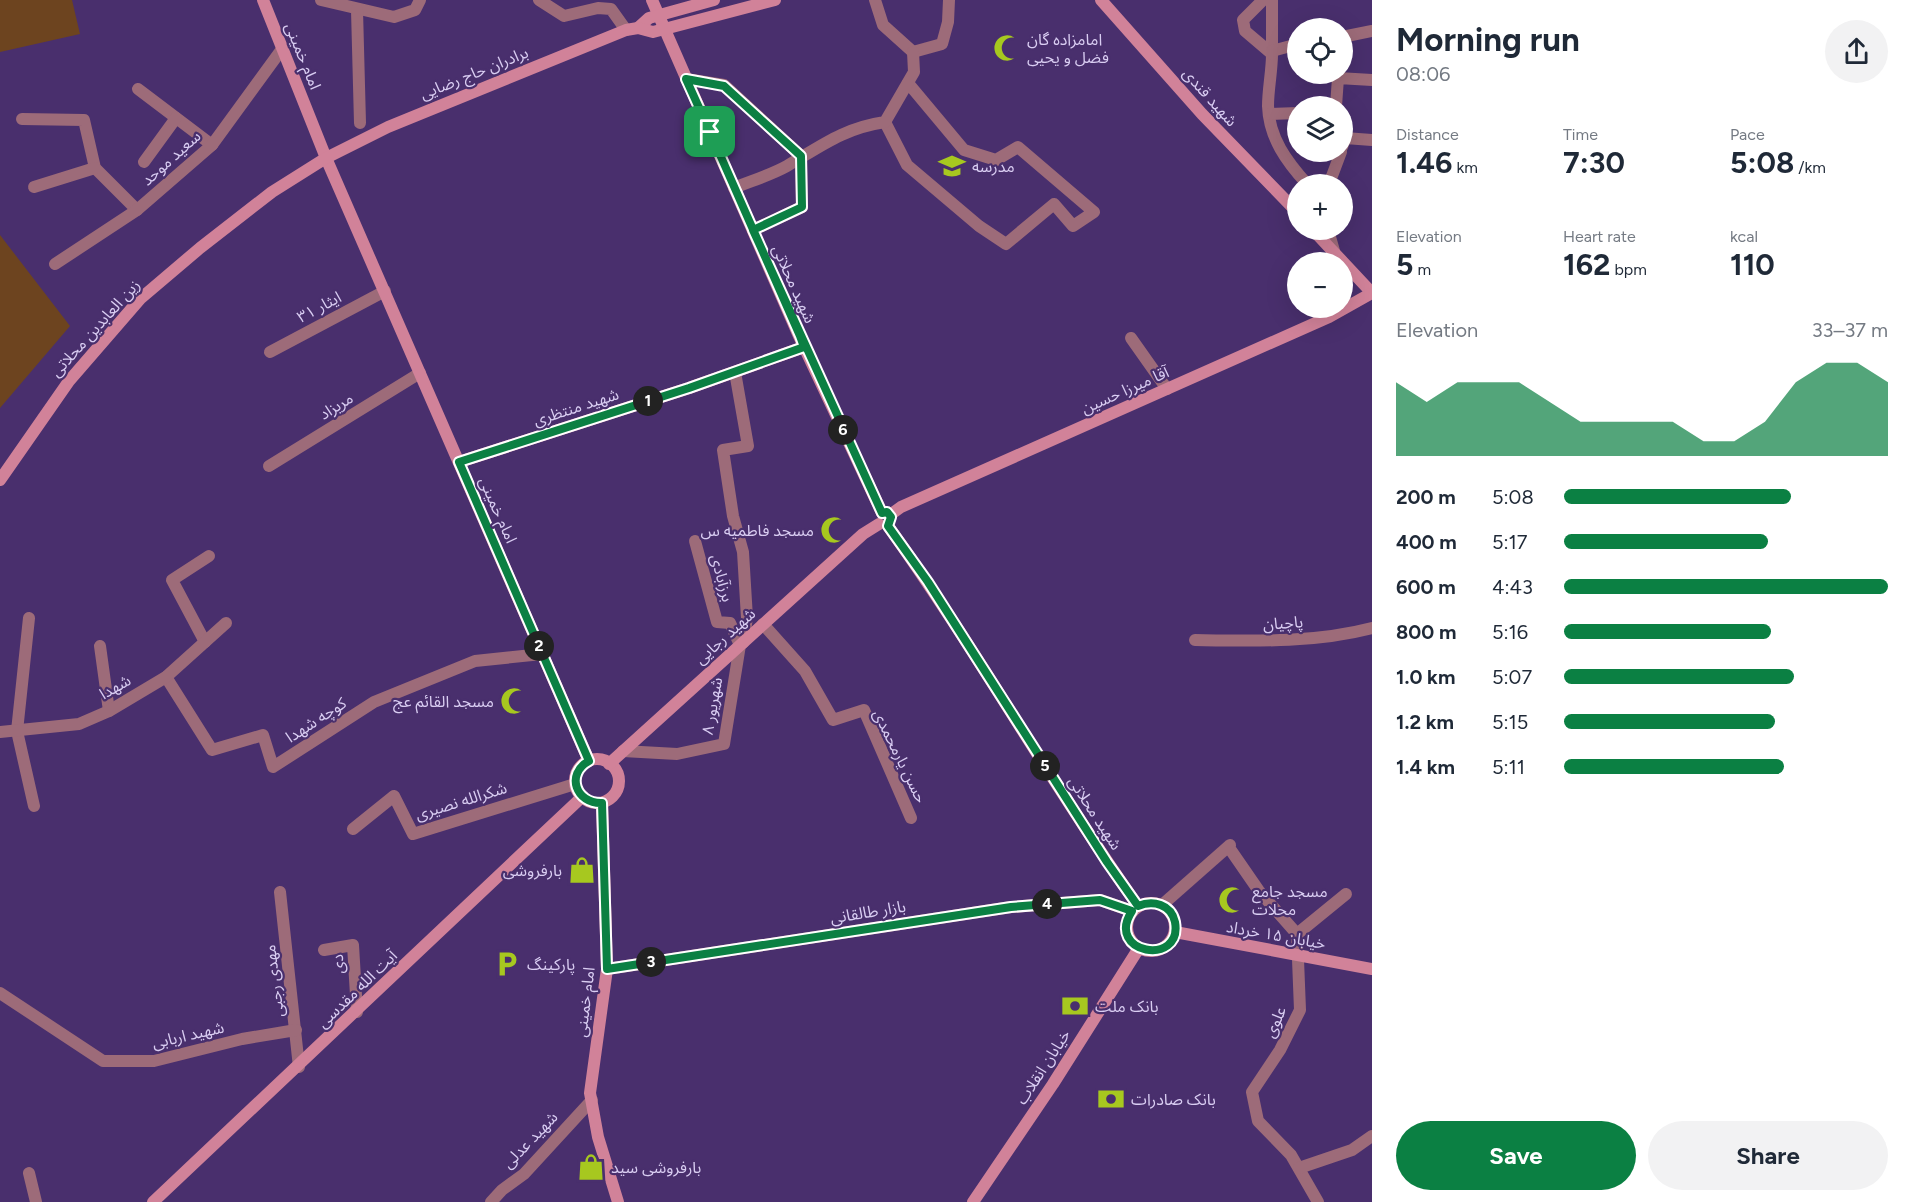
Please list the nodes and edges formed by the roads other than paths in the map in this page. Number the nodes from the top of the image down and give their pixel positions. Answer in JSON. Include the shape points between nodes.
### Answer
{"nodes":[{"id":1,"x":264,"y":0,"type":"edge"},
{"id":2,"x":321,"y":0,"type":"edge"},
{"id":3,"x":420,"y":0,"type":"edge"},
{"id":4,"x":539,"y":0,"type":"edge"},
{"id":5,"x":652,"y":0,"type":"edge"},
{"id":6,"x":714,"y":0,"type":"edge"},
{"id":7,"x":775,"y":0,"type":"edge"},
{"id":8,"x":875,"y":0,"type":"edge"},
{"id":9,"x":949,"y":0,"type":"edge"},
{"id":10,"x":1101,"y":0,"type":"edge"},
{"id":11,"x":1263,"y":0,"type":"edge"},
{"id":12,"x":1272,"y":0,"type":"edge"},
{"id":13,"x":357,"y":10,"type":"junction"},
{"id":14,"x":659,"y":15,"type":"junction"},
{"id":15,"x":632,"y":29,"type":"junction"},
{"id":16,"x":665,"y":29,"type":"junction"},
{"id":17,"x":1372,"y":31,"type":"edge"},
{"id":18,"x":1353,"y":35,"type":"edge"},
{"id":19,"x":1287,"y":47,"type":"edge"},
{"id":20,"x":282,"y":49,"type":"junction"},
{"id":21,"x":913,"y":52,"type":"junction"},
{"id":22,"x":1272,"y":52,"type":"junction"},
{"id":23,"x":686,"y":79,"type":"junction"},
{"id":24,"x":1372,"y":80,"type":"edge"},
{"id":25,"x":908,"y":83,"type":"junction"},
{"id":26,"x":138,"y":88,"type":"dead end"},
{"id":27,"x":1337,"y":96,"type":"edge"},
{"id":28,"x":1287,"y":113,"type":"edge"},
{"id":29,"x":1270,"y":114,"type":"junction"},
{"id":30,"x":22,"y":118,"type":"dead end"},
{"id":31,"x":176,"y":118,"type":"junction"},
{"id":32,"x":885,"y":122,"type":"junction"},
{"id":33,"x":360,"y":123,"type":"dead end"},
{"id":34,"x":1353,"y":139,"type":"edge"},
{"id":35,"x":1372,"y":140,"type":"edge"},
{"id":36,"x":212,"y":145,"type":"junction"},
{"id":37,"x":801,"y":156,"type":"junction"},
{"id":38,"x":326,"y":158,"type":"junction"},
{"id":39,"x":144,"y":162,"type":"dead end"},
{"id":40,"x":95,"y":168,"type":"junction"},
{"id":41,"x":1298,"y":174,"type":"edge"},
{"id":42,"x":34,"y":187,"type":"dead end"},
{"id":43,"x":734,"y":188,"type":"junction"},
{"id":44,"x":1287,"y":202,"type":"edge"},
{"id":45,"x":138,"y":210,"type":"junction"},
{"id":46,"x":753,"y":230,"type":"junction"},
{"id":47,"x":1323,"y":240,"type":"edge"},
{"id":48,"x":1331,"y":240,"type":"edge"},
{"id":49,"x":1334,"y":251,"type":"junction"},
{"id":50,"x":55,"y":264,"type":"dead end"},
{"id":51,"x":385,"y":291,"type":"junction"},
{"id":52,"x":1372,"y":293,"type":"edge"},
{"id":53,"x":1131,"y":338,"type":"dead end"},
{"id":54,"x":804,"y":347,"type":"junction"},
{"id":55,"x":270,"y":352,"type":"dead end"},
{"id":56,"x":735,"y":372,"type":"junction"},
{"id":57,"x":420,"y":373,"type":"junction"},
{"id":58,"x":1167,"y":389,"type":"junction"},
{"id":59,"x":459,"y":462,"type":"junction"},
{"id":60,"x":269,"y":466,"type":"dead end"},
{"id":61,"x":0,"y":480,"type":"edge"},
{"id":62,"x":885,"y":519,"type":"junction"},
{"id":63,"x":863,"y":534,"type":"joint"},
{"id":64,"x":694,"y":541,"type":"dead end"},
{"id":65,"x":209,"y":556,"type":"dead end"},
{"id":66,"x":29,"y":618,"type":"dead end"},
{"id":67,"x":226,"y":623,"type":"dead end"},
{"id":68,"x":763,"y":624,"type":"junction"},
{"id":69,"x":1372,"y":628,"type":"edge"},
{"id":70,"x":1195,"y":640,"type":"dead end"},
{"id":71,"x":205,"y":642,"type":"junction"},
{"id":72,"x":741,"y":644,"type":"junction"},
{"id":73,"x":100,"y":646,"type":"dead end"},
{"id":74,"x":542,"y":654,"type":"junction"},
{"id":75,"x":166,"y":677,"type":"junction"},
{"id":76,"x":109,"y":711,"type":"junction"},
{"id":77,"x":17,"y":731,"type":"junction"},
{"id":78,"x":0,"y":732,"type":"edge"},
{"id":79,"x":623,"y":751,"type":"junction"},
{"id":80,"x":589,"y":761,"type":"junction"},
{"id":81,"x":609,"y":764,"type":"junction"},
{"id":82,"x":575,"y":784,"type":"junction"},
{"id":83,"x":582,"y":797,"type":"junction"},
{"id":84,"x":602,"y":803,"type":"junction"},
{"id":85,"x":34,"y":806,"type":"dead end"},
{"id":86,"x":911,"y":818,"type":"dead end"},
{"id":87,"x":353,"y":829,"type":"dead end"},
{"id":88,"x":280,"y":892,"type":"dead end"},
{"id":89,"x":1346,"y":894,"type":"dead end"},
{"id":90,"x":1162,"y":905,"type":"junction"},
{"id":91,"x":1135,"y":909,"type":"junction"},
{"id":92,"x":1175,"y":932,"type":"junction"},
{"id":93,"x":1297,"y":934,"type":"junction"},
{"id":94,"x":1139,"y":948,"type":"junction"},
{"id":95,"x":324,"y":950,"type":"dead end"},
{"id":96,"x":1299,"y":957,"type":"junction"},
{"id":97,"x":607,"y":969,"type":"junction"},
{"id":98,"x":1372,"y":969,"type":"edge"},
{"id":99,"x":0,"y":993,"type":"edge"},
{"id":100,"x":357,"y":1012,"type":"junction"},
{"id":101,"x":296,"y":1029,"type":"junction"},
{"id":102,"x":299,"y":1067,"type":"junction"},
{"id":103,"x":592,"y":1100,"type":"junction"},
{"id":104,"x":1372,"y":1136,"type":"edge"},
{"id":105,"x":1299,"y":1168,"type":"junction"},
{"id":106,"x":29,"y":1173,"type":"dead end"},
{"id":107,"x":36,"y":1202,"type":"edge"},
{"id":108,"x":153,"y":1202,"type":"edge"},
{"id":109,"x":491,"y":1202,"type":"edge"},
{"id":110,"x":618,"y":1202,"type":"edge"},
{"id":111,"x":973,"y":1202,"type":"edge"},
{"id":112,"x":1318,"y":1202,"type":"edge"}],
"edges":[{"from":1,"to":20,"type":"main road","name":"امام خمینی"},
{"from":2,"to":13,"type":"street"},
{"from":3,"to":13,"type":"street","via":[[415,9],[394,17]]},
{"from":4,"to":15,"type":"street","via":[[564,16],[610,9]]},
{"from":5,"to":14,"type":"main road","name":"شهید محلاتی"},
{"from":6,"to":14,"type":"main road"},
{"from":7,"to":16,"type":"main road"},
{"from":8,"to":21,"type":"street","via":[[883,25]]},
{"from":9,"to":21,"type":"street","via":[[942,44]]},
{"from":10,"to":44,"type":"main road","name":"شهید قندی","via":[[1202,114]]},
{"from":11,"to":22,"type":"street","via":[[1242,20],[1245,32]]},
{"from":12,"to":22,"type":"street"},
{"from":13,"to":33,"type":"street"},
{"from":14,"to":15,"type":"main road"},
{"from":14,"to":16,"type":"main road","name":"شهید محلاتی"},
{"from":15,"to":16,"type":"main road"},
{"from":15,"to":38,"type":"main road","name":"برادران حاج رضایی","via":[[448,101]]},
{"from":16,"to":23,"type":"main road","name":"شهید محلاتی"},
{"from":17,"to":18,"type":"street"},
{"from":19,"to":22,"type":"street"},
{"from":20,"to":36,"type":"street","name":"سعید موحد"},
{"from":20,"to":38,"type":"main road","name":"امام خمینی"},
{"from":21,"to":25,"type":"street","via":[[914,72]]},
{"from":22,"to":29,"type":"street"},
{"from":23,"to":37,"type":"street","via":[[724,86]]},
{"from":23,"to":43,"type":"main road","name":"شهید محلاتی"},
{"from":24,"to":27,"type":"street","via":[[1338,78]]},
{"from":25,"to":32,"type":"street"},
{"from":25,"to":32,"type":"street","via":[[964,150],[996,160],[1018,147],[1094,212],[1073,226],[1054,204],[1006,244],[907,165]]},
{"from":26,"to":31,"type":"street"},
{"from":28,"to":29,"type":"street"},
{"from":29,"to":41,"type":"street","via":[[1277,144]]},
{"from":30,"to":40,"type":"street","via":[[84,120]]},
{"from":31,"to":36,"type":"street"},
{"from":31,"to":39,"type":"street"},
{"from":32,"to":37,"type":"street","via":[[858,126]]},
{"from":34,"to":35,"type":"street"},
{"from":36,"to":45,"type":"street","name":"سعید موحد"},
{"from":37,"to":43,"type":"street"},
{"from":37,"to":46,"type":"street","via":[[802,207]]},
{"from":38,"to":51,"type":"main road","name":"امام خمینی"},
{"from":38,"to":61,"type":"main road","name":"زین العابدین محلاتی","via":[[263,199],[140,298],[69,381]]},
{"from":40,"to":42,"type":"street"},
{"from":40,"to":45,"type":"street"},
{"from":43,"to":46,"type":"main road","name":"شهید محلاتی"},
{"from":45,"to":50,"type":"street","name":"سعید موحد"},
{"from":46,"to":54,"type":"main road","name":"شهید محلاتی"},
{"from":47,"to":49,"type":"main road"},
{"from":48,"to":49,"type":"street"},
{"from":49,"to":52,"type":"main road"},
{"from":51,"to":55,"type":"street","name":"ایثار ۳۱"},
{"from":51,"to":57,"type":"main road","name":"امام خمینی"},
{"from":52,"to":58,"type":"main road","name":"آقا میرزا حسین","via":[[1345,309]]},
{"from":53,"to":58,"type":"street"},
{"from":54,"to":56,"type":"main road","name":"شهید منتظری"},
{"from":54,"to":62,"type":"main road","name":"شهید محلاتی"},
{"from":56,"to":59,"type":"main road","name":"شهید منتظری"},
{"from":56,"to":72,"type":"street","via":[[748,446],[723,450],[743,552],[747,618]]},
{"from":57,"to":59,"type":"main road","name":"امام خمینی"},
{"from":57,"to":60,"type":"street","name":"مریزاد"},
{"from":58,"to":62,"type":"main road","name":"آقا میرزا حسین","via":[[902,507]]},
{"from":59,"to":74,"type":"main road","name":"امام خمینی"},
{"from":62,"to":63,"type":"main road","name":"آقا میرزا حسین"},
{"from":62,"to":91,"type":"main road","name":"شهید محلاتی"},
{"from":63,"to":68,"type":"main road","name":"شهید رجایی"},
{"from":64,"to":72,"type":"street","name":"برزآبادی","via":[[717,621],[730,623]]},
{"from":65,"to":71,"type":"street","via":[[172,580]]},
{"from":66,"to":77,"type":"street"},
{"from":67,"to":71,"type":"street","name":"شهدا"},
{"from":68,"to":72,"type":"main road","name":"شهید رجایی"},
{"from":68,"to":86,"type":"street","name":"حسن یارمحمدی","via":[[805,671],[833,720],[864,710]]},
{"from":69,"to":70,"type":"street","name":"پاچیان","via":[[1347,635],[1280,640]]},
{"from":71,"to":75,"type":"street","name":"شهدا"},
{"from":72,"to":79,"type":"main road","name":"شهید رجایی"},
{"from":72,"to":79,"type":"street","name":"۸ شهریور","via":[[724,744],[677,754]]},
{"from":73,"to":76,"type":"street"},
{"from":74,"to":75,"type":"street","name":"کوچه شهدا","via":[[475,661],[382,699],[273,767],[263,735],[212,750]]},
{"from":74,"to":80,"type":"main road","name":"امام خمینی"},
{"from":75,"to":76,"type":"street","name":"شهدا"},
{"from":76,"to":77,"type":"street","name":"شهدا","via":[[79,724]]},
{"from":77,"to":78,"type":"street","name":"شهدا"},
{"from":77,"to":85,"type":"street"},
{"from":79,"to":81,"type":"main road","name":"شهید رجایی"},
{"from":80,"to":81,"type":"main road","via":[[603,760]]},
{"from":80,"to":82,"type":"main road","via":[[578,770]]},
{"from":81,"to":84,"type":"main road","via":[[619,782],[614,795]]},
{"from":82,"to":83,"type":"main road"},
{"from":82,"to":87,"type":"street","name":"شکرالله نصیری","via":[[413,834],[394,796]]},
{"from":83,"to":84,"type":"main road"},
{"from":83,"to":100,"type":"main road","name":"آیت الله مقدسی"},
{"from":84,"to":97,"type":"main road","name":"امام خمینی"},
{"from":88,"to":101,"type":"street","name":"مهدی رجبی"},
{"from":89,"to":93,"type":"street"},
{"from":90,"to":91,"type":"main road","via":[[1146,903]]},
{"from":90,"to":92,"type":"main road","via":[[1173,916]]},
{"from":90,"to":93,"type":"street","via":[[1230,847],[1259,891]]},
{"from":91,"to":94,"type":"main road","via":[[1128,917],[1127,931]]},
{"from":91,"to":97,"type":"street","name":"بازار طالقانی","via":[[1100,900],[1011,907]]},
{"from":92,"to":94,"type":"main road","via":[[1161,949]]},
{"from":92,"to":96,"type":"main road","name":"خیابان ۱۵ خرداد"},
{"from":93,"to":96,"type":"street","name":"علوی"},
{"from":94,"to":111,"type":"main road","name":"خیابان انقلاب"},
{"from":95,"to":100,"type":"street","name":"دی","via":[[353,945]]},
{"from":96,"to":98,"type":"main road","name":"خیابان ۱۵ خرداد"},
{"from":96,"to":105,"type":"street","name":"علوی","via":[[1300,1010],[1252,1092],[1258,1121]]},
{"from":97,"to":103,"type":"main road","name":"امام خمینی"},
{"from":99,"to":101,"type":"street","name":"شهید اربابی","via":[[103,1061],[154,1061]]},
{"from":100,"to":102,"type":"main road","name":"آیت الله مقدسی"},
{"from":101,"to":102,"type":"street","name":"مهدی رجبی"},
{"from":102,"to":108,"type":"main road","name":"آیت الله مقدسی"},
{"from":103,"to":109,"type":"street","name":"شهید عدلی","via":[[524,1174]]},
{"from":103,"to":110,"type":"main road","name":"امام خمینی","via":[[598,1137]]},
{"from":104,"to":105,"type":"street","via":[[1352,1150]]},
{"from":105,"to":112,"type":"street"},
{"from":106,"to":107,"type":"street"}]}
